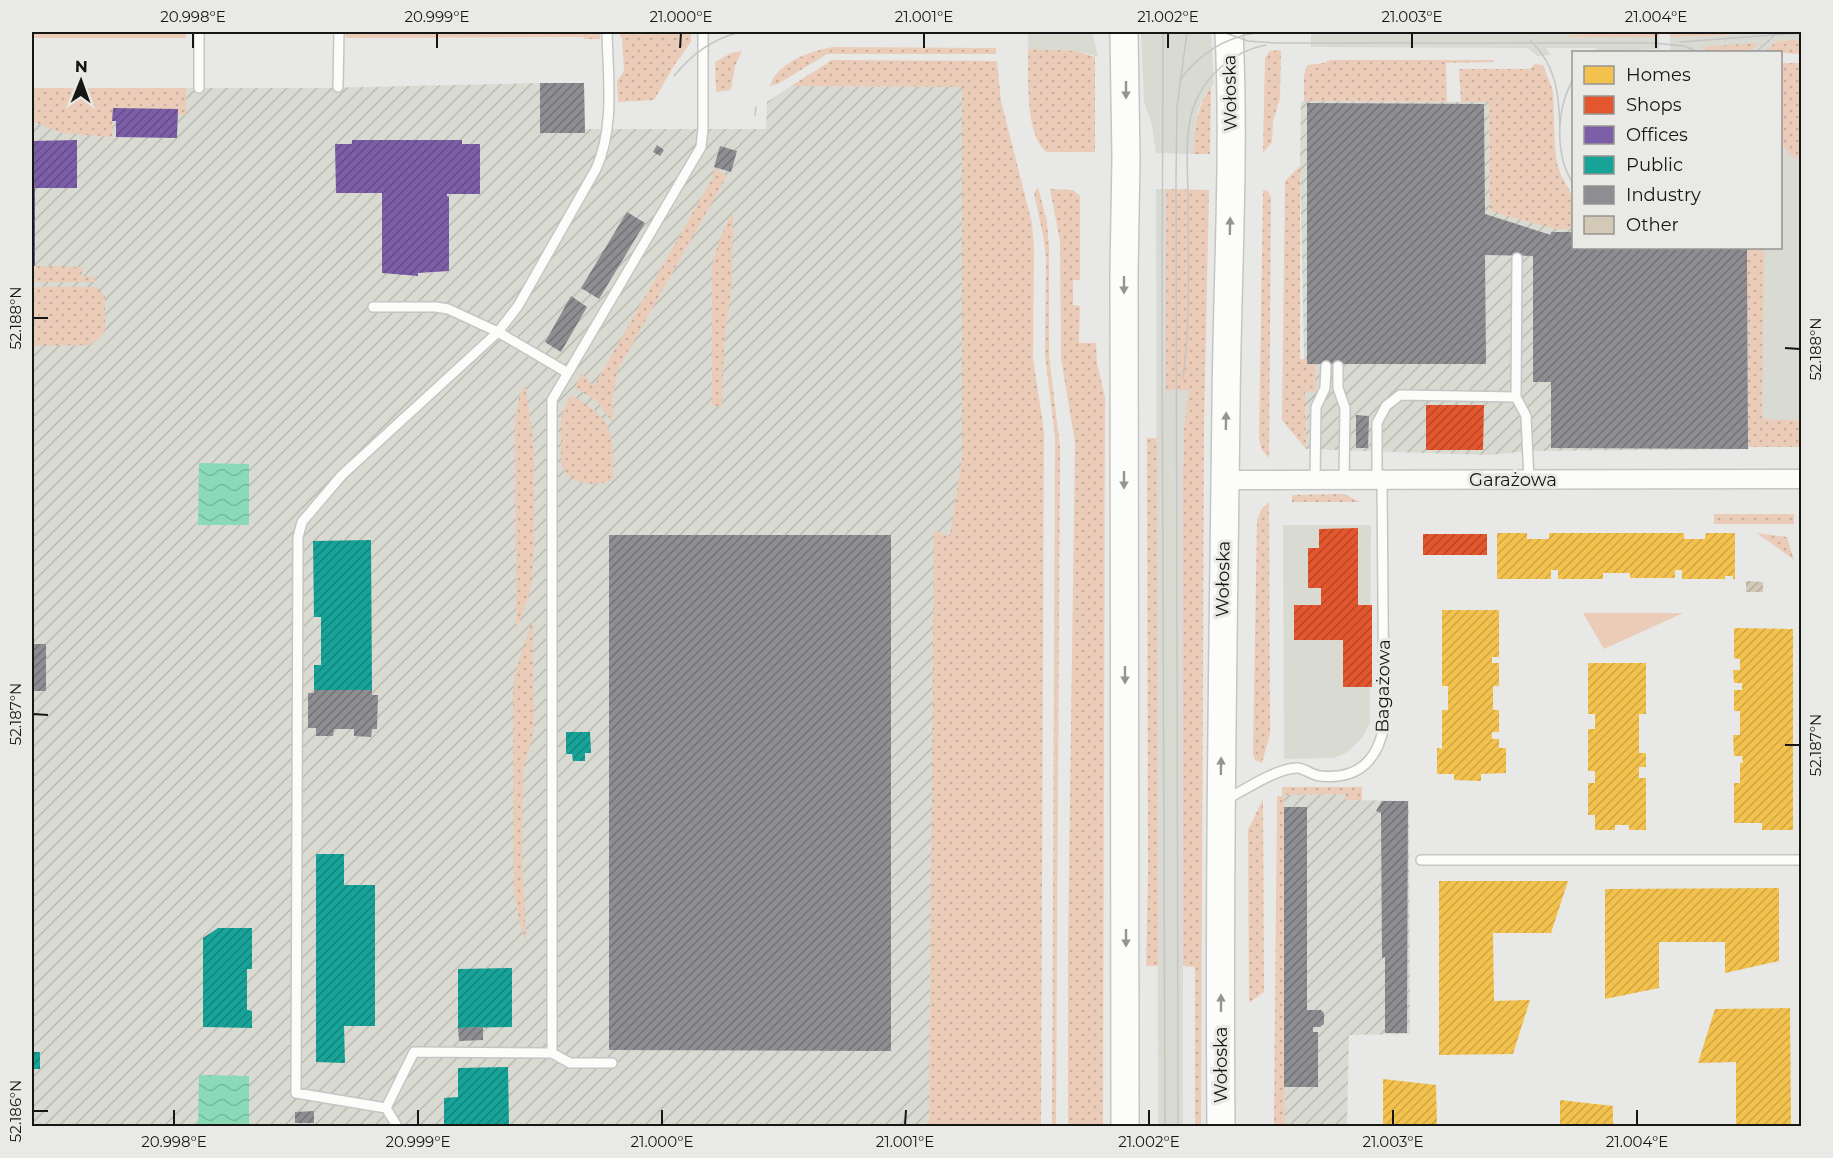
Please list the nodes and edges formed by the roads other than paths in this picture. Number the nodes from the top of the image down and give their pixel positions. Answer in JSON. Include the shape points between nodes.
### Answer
{"nodes":[{"id":1,"x":199,"y":32,"type":"edge"},
{"id":2,"x":339,"y":32,"type":"edge"},
{"id":3,"x":607,"y":32,"type":"edge"},
{"id":4,"x":703,"y":32,"type":"edge"},
{"id":5,"x":1124,"y":32,"type":"edge"},
{"id":6,"x":1228,"y":32,"type":"edge"},
{"id":7,"x":338,"y":87,"type":"dead end"},
{"id":8,"x":199,"y":88,"type":"dead end"},
{"id":9,"x":1517,"y":258,"type":"dead end"},
{"id":10,"x":373,"y":307,"type":"dead end"},
{"id":11,"x":498,"y":332,"type":"junction"},
{"id":12,"x":1326,"y":366,"type":"dead end"},
{"id":13,"x":1338,"y":366,"type":"dead end"},
{"id":14,"x":568,"y":373,"type":"junction"},
{"id":15,"x":1516,"y":397,"type":"junction"},
{"id":16,"x":1802,"y":479,"type":"edge"},
{"id":17,"x":1225,"y":480,"type":"junction"},
{"id":18,"x":1315,"y":480,"type":"junction"},
{"id":19,"x":1344,"y":480,"type":"junction"},
{"id":20,"x":1380,"y":480,"type":"junction"},
{"id":21,"x":1529,"y":480,"type":"junction"},
{"id":22,"x":1221,"y":803,"type":"junction"},
{"id":23,"x":1421,"y":860,"type":"dead end"},
{"id":24,"x":1802,"y":860,"type":"edge"},
{"id":25,"x":552,"y":1053,"type":"junction"},
{"id":26,"x":612,"y":1063,"type":"dead end"},
{"id":27,"x":386,"y":1108,"type":"junction"},
{"id":28,"x":397,"y":1126,"type":"edge"},
{"id":29,"x":1125,"y":1126,"type":"edge"},
{"id":30,"x":1221,"y":1126,"type":"edge"}],
"edges":[{"from":1,"to":8,"type":"lane"},
{"from":2,"to":7,"type":"lane"},
{"from":3,"to":11,"type":"lane","via":[[608,129],[604,152],[518,306]]},
{"from":4,"to":14,"type":"lane","via":[[701,147]]},
{"from":5,"to":29,"type":"main road","one_way":true},
{"from":17,"to":6,"type":"main road","name":"Wołoska","one_way":true,"via":[[1231,81]]},
{"from":9,"to":15,"type":"lane"},
{"from":10,"to":11,"type":"lane","via":[[448,309]]},
{"from":11,"to":14,"type":"lane"},
{"from":11,"to":27,"type":"lane","via":[[342,476],[302,522],[298,537],[296,1093]]},
{"from":12,"to":18,"type":"lane","via":[[1325,388],[1316,407]]},
{"from":13,"to":19,"type":"lane","via":[[1338,388],[1346,408]]},
{"from":14,"to":25,"type":"lane","via":[[552,400]]},
{"from":15,"to":20,"type":"lane","name":"Bagażowa","via":[[1400,395],[1386,406],[1377,423]]},
{"from":15,"to":21,"type":"lane","via":[[1526,416]]},
{"from":16,"to":21,"type":"street","name":"Garażowa"},
{"from":17,"to":18,"type":"street","name":"Garażowa"},
{"from":22,"to":17,"type":"main road","name":"Wołoska","one_way":true},
{"from":18,"to":19,"type":"street","name":"Garażowa"},
{"from":19,"to":20,"type":"street","name":"Garażowa"},
{"from":20,"to":21,"type":"street","name":"Garażowa"},
{"from":20,"to":22,"type":"lane","name":"Bagażowa","via":[[1382,741],[1374,757],[1345,775],[1318,776],[1298,768],[1275,773]]},
{"from":30,"to":22,"type":"main road","name":"Wołoska","one_way":true},
{"from":23,"to":24,"type":"lane"},
{"from":25,"to":26,"type":"lane","via":[[570,1063]]},
{"from":25,"to":27,"type":"lane","via":[[414,1052]]},
{"from":27,"to":28,"type":"lane"}]}
